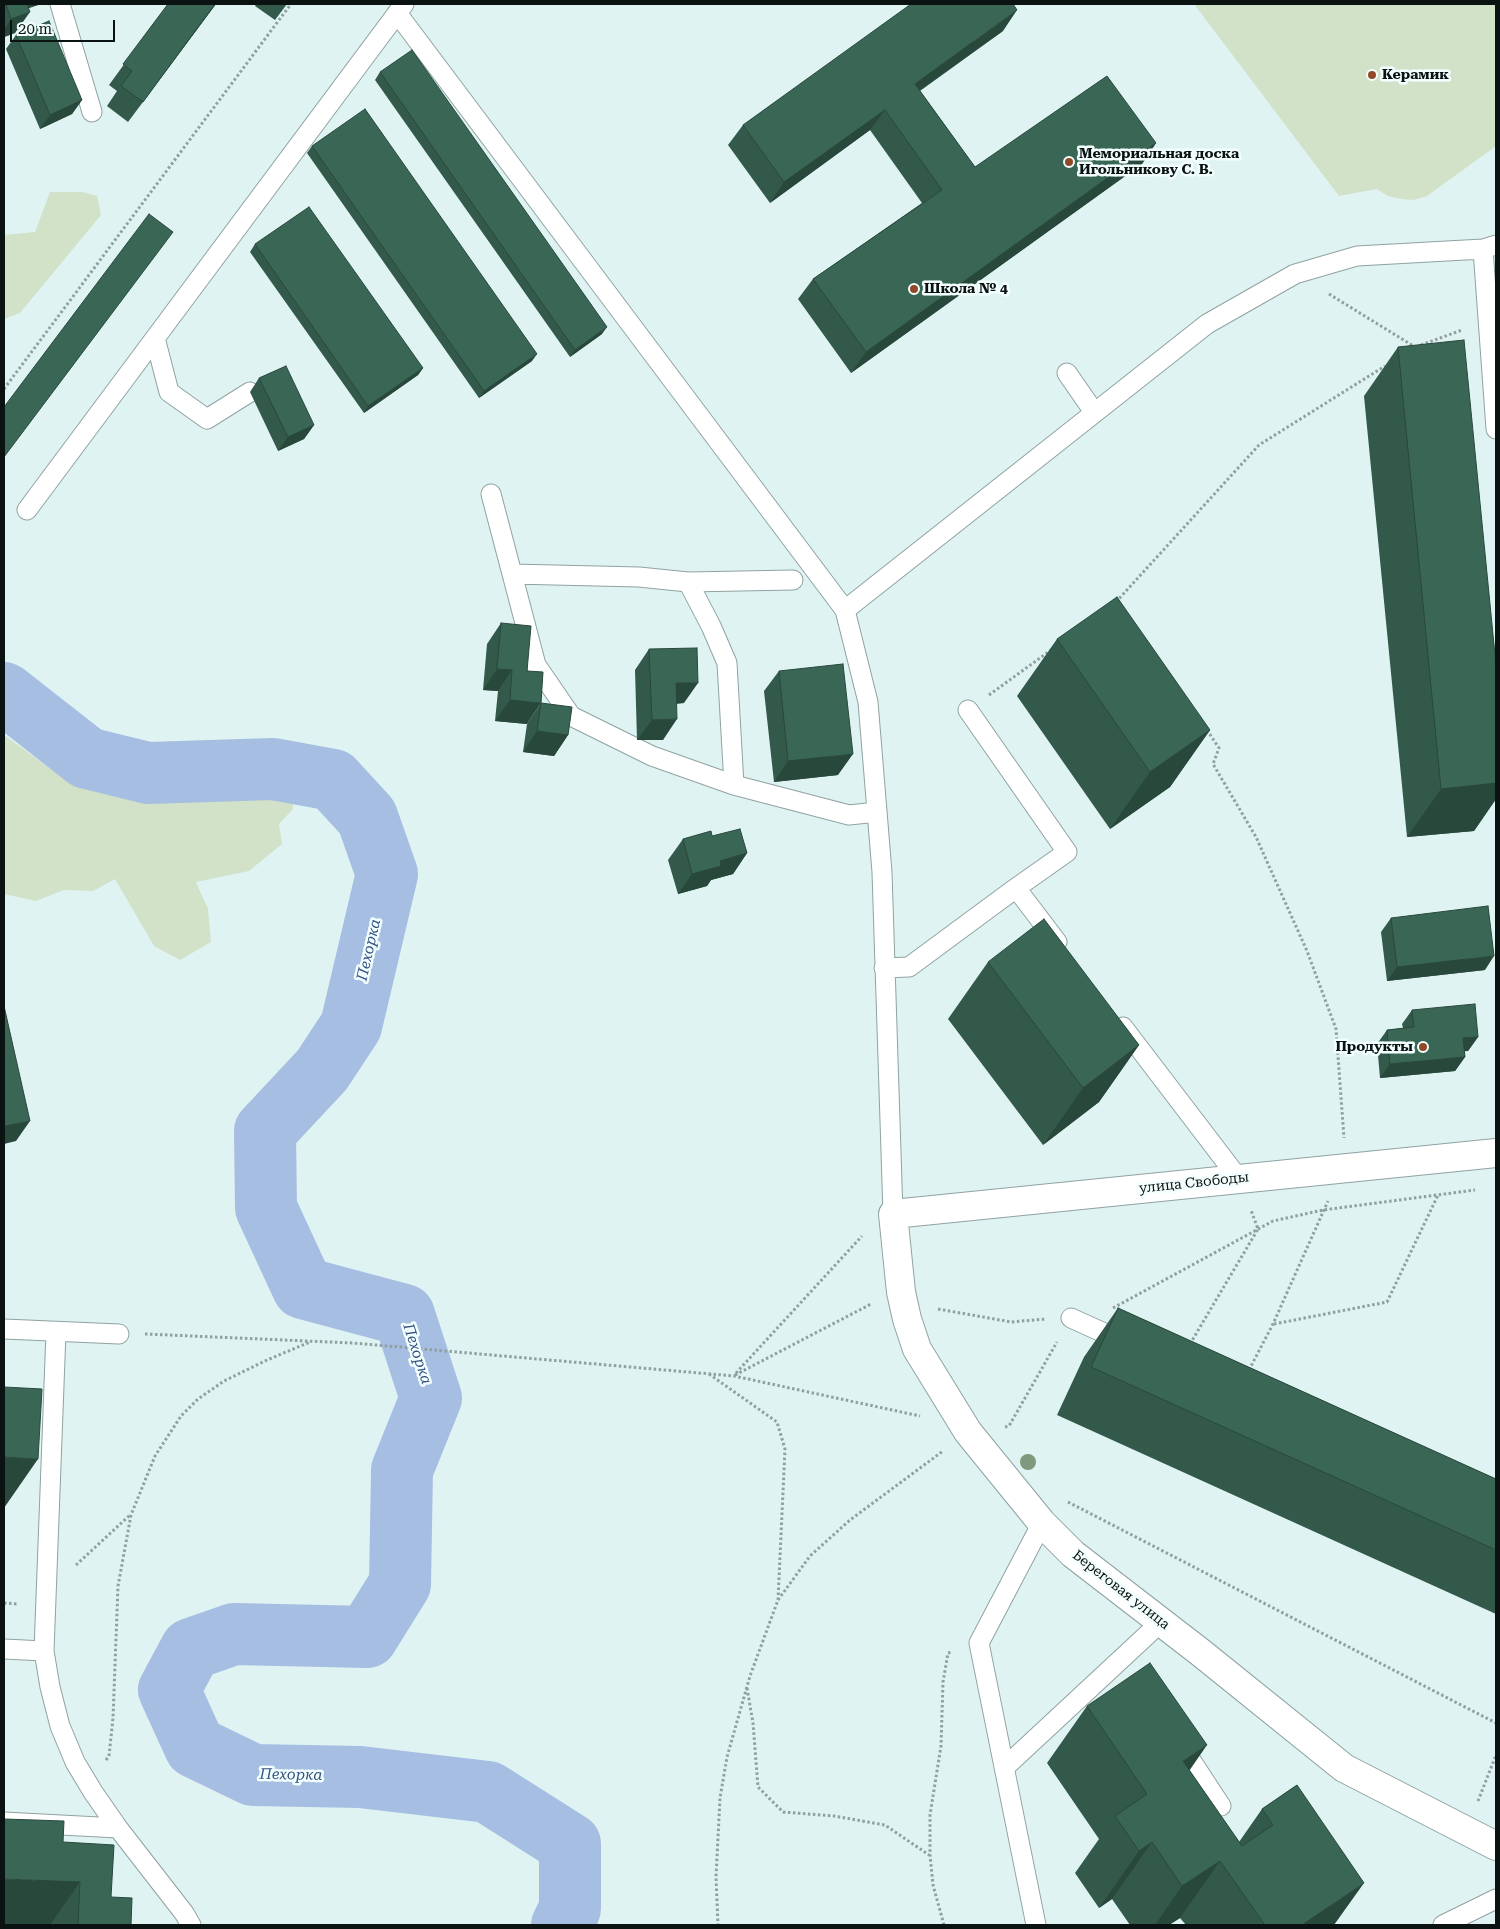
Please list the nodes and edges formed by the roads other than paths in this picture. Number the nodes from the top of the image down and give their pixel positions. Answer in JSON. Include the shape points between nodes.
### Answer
{"nodes":[{"id":1,"x":60,"y":4,"type":"edge"},
{"id":2,"x":400,"y":8,"type":"edge"},
{"id":3,"x":92,"y":112,"type":"dead end"},
{"id":4,"x":1490,"y":247,"type":"edge"},
{"id":5,"x":155,"y":338,"type":"junction"},
{"id":6,"x":1067,"y":373,"type":"dead end"},
{"id":7,"x":250,"y":392,"type":"dead end"},
{"id":8,"x":1094,"y":412,"type":"junction"},
{"id":9,"x":1496,"y":429,"type":"edge"},
{"id":10,"x":491,"y":494,"type":"dead end"},
{"id":11,"x":27,"y":510,"type":"dead end"},
{"id":12,"x":512,"y":574,"type":"junction"},
{"id":13,"x":793,"y":580,"type":"dead end"},
{"id":14,"x":688,"y":582,"type":"junction"},
{"id":15,"x":845,"y":610,"type":"junction"},
{"id":16,"x":968,"y":710,"type":"road end"},
{"id":17,"x":734,"y":785,"type":"junction"},
{"id":18,"x":877,"y":812,"type":"junction"},
{"id":19,"x":1016,"y":888,"type":"junction"},
{"id":20,"x":1070,"y":959,"type":"edge"},
{"id":21,"x":884,"y":968,"type":"junction"},
{"id":22,"x":1112,"y":1014,"type":"edge"},
{"id":23,"x":1496,"y":1153,"type":"edge"},
{"id":24,"x":1239,"y":1179,"type":"junction"},
{"id":25,"x":893,"y":1214,"type":"junction"},
{"id":26,"x":1071,"y":1318,"type":"road end"},
{"id":27,"x":4,"y":1330,"type":"edge"},
{"id":28,"x":56,"y":1332,"type":"junction"},
{"id":29,"x":119,"y":1334,"type":"road end"},
{"id":30,"x":1141,"y":1350,"type":"edge"},
{"id":31,"x":1042,"y":1523,"type":"junction"},
{"id":32,"x":1161,"y":1622,"type":"junction"},
{"id":33,"x":4,"y":1649,"type":"edge"},
{"id":34,"x":44,"y":1651,"type":"junction"},
{"id":35,"x":1123,"y":1658,"type":"junction"},
{"id":36,"x":1134,"y":1674,"type":"edge"},
{"id":37,"x":1167,"y":1724,"type":"edge"},
{"id":38,"x":1004,"y":1768,"type":"junction"},
{"id":39,"x":1221,"y":1806,"type":"dead end"},
{"id":40,"x":4,"y":1822,"type":"edge"},
{"id":41,"x":118,"y":1828,"type":"junction"},
{"id":42,"x":1496,"y":1846,"type":"edge"},
{"id":43,"x":1496,"y":1899,"type":"edge"},
{"id":44,"x":191,"y":1925,"type":"edge"},
{"id":45,"x":1036,"y":1925,"type":"edge"},
{"id":46,"x":1443,"y":1925,"type":"edge"}],
"edges":[{"from":1,"to":3,"type":"lane"},
{"from":2,"to":5,"type":"lane"},
{"from":2,"to":15,"type":"lane"},
{"from":4,"to":8,"type":"lane","via":[[1357,256],[1295,274],[1206,324]]},
{"from":4,"to":9,"type":"lane","via":[[1488,320]]},
{"from":5,"to":7,"type":"lane","via":[[168,392],[207,419]]},
{"from":5,"to":11,"type":"lane"},
{"from":6,"to":8,"type":"lane"},
{"from":8,"to":15,"type":"lane"},
{"from":10,"to":12,"type":"lane"},
{"from":12,"to":14,"type":"lane","via":[[638,577]]},
{"from":12,"to":17,"type":"lane","via":[[536,666],[571,716],[652,756]]},
{"from":13,"to":14,"type":"lane"},
{"from":14,"to":17,"type":"lane","via":[[727,663]]},
{"from":15,"to":18,"type":"lane","via":[[868,702]]},
{"from":16,"to":19,"type":"lane","via":[[1067,852]]},
{"from":17,"to":18,"type":"lane","via":[[849,815]]},
{"from":18,"to":21,"type":"lane"},
{"from":19,"to":20,"type":"lane"},
{"from":19,"to":21,"type":"lane","via":[[909,968]]},
{"from":21,"to":25,"type":"lane"},
{"from":22,"to":24,"type":"lane"},
{"from":23,"to":24,"type":"street","name":"улица Свободы"},
{"from":24,"to":25,"type":"street","name":"улица Свободы"},
{"from":25,"to":31,"type":"street","name":"Береговая улица","via":[[901,1292],[916,1349],[968,1432]]},
{"from":26,"to":30,"type":"lane"},
{"from":27,"to":28,"type":"lane"},
{"from":28,"to":29,"type":"lane"},
{"from":28,"to":34,"type":"lane","via":[[45,1393]]},
{"from":31,"to":32,"type":"street","name":"Береговая улица","via":[[1074,1554]]},
{"from":31,"to":38,"type":"lane","via":[[979,1643]]},
{"from":32,"to":35,"type":"lane"},
{"from":32,"to":42,"type":"street","name":"Береговая улица","via":[[1344,1768]]},
{"from":33,"to":34,"type":"lane"},
{"from":34,"to":41,"type":"lane","via":[[60,1726],[75,1762]]},
{"from":35,"to":36,"type":"lane"},
{"from":35,"to":38,"type":"lane"},
{"from":37,"to":39,"type":"lane"},
{"from":38,"to":45,"type":"lane"},
{"from":40,"to":41,"type":"lane"},
{"from":41,"to":44,"type":"lane"},
{"from":43,"to":46,"type":"lane"}]}
